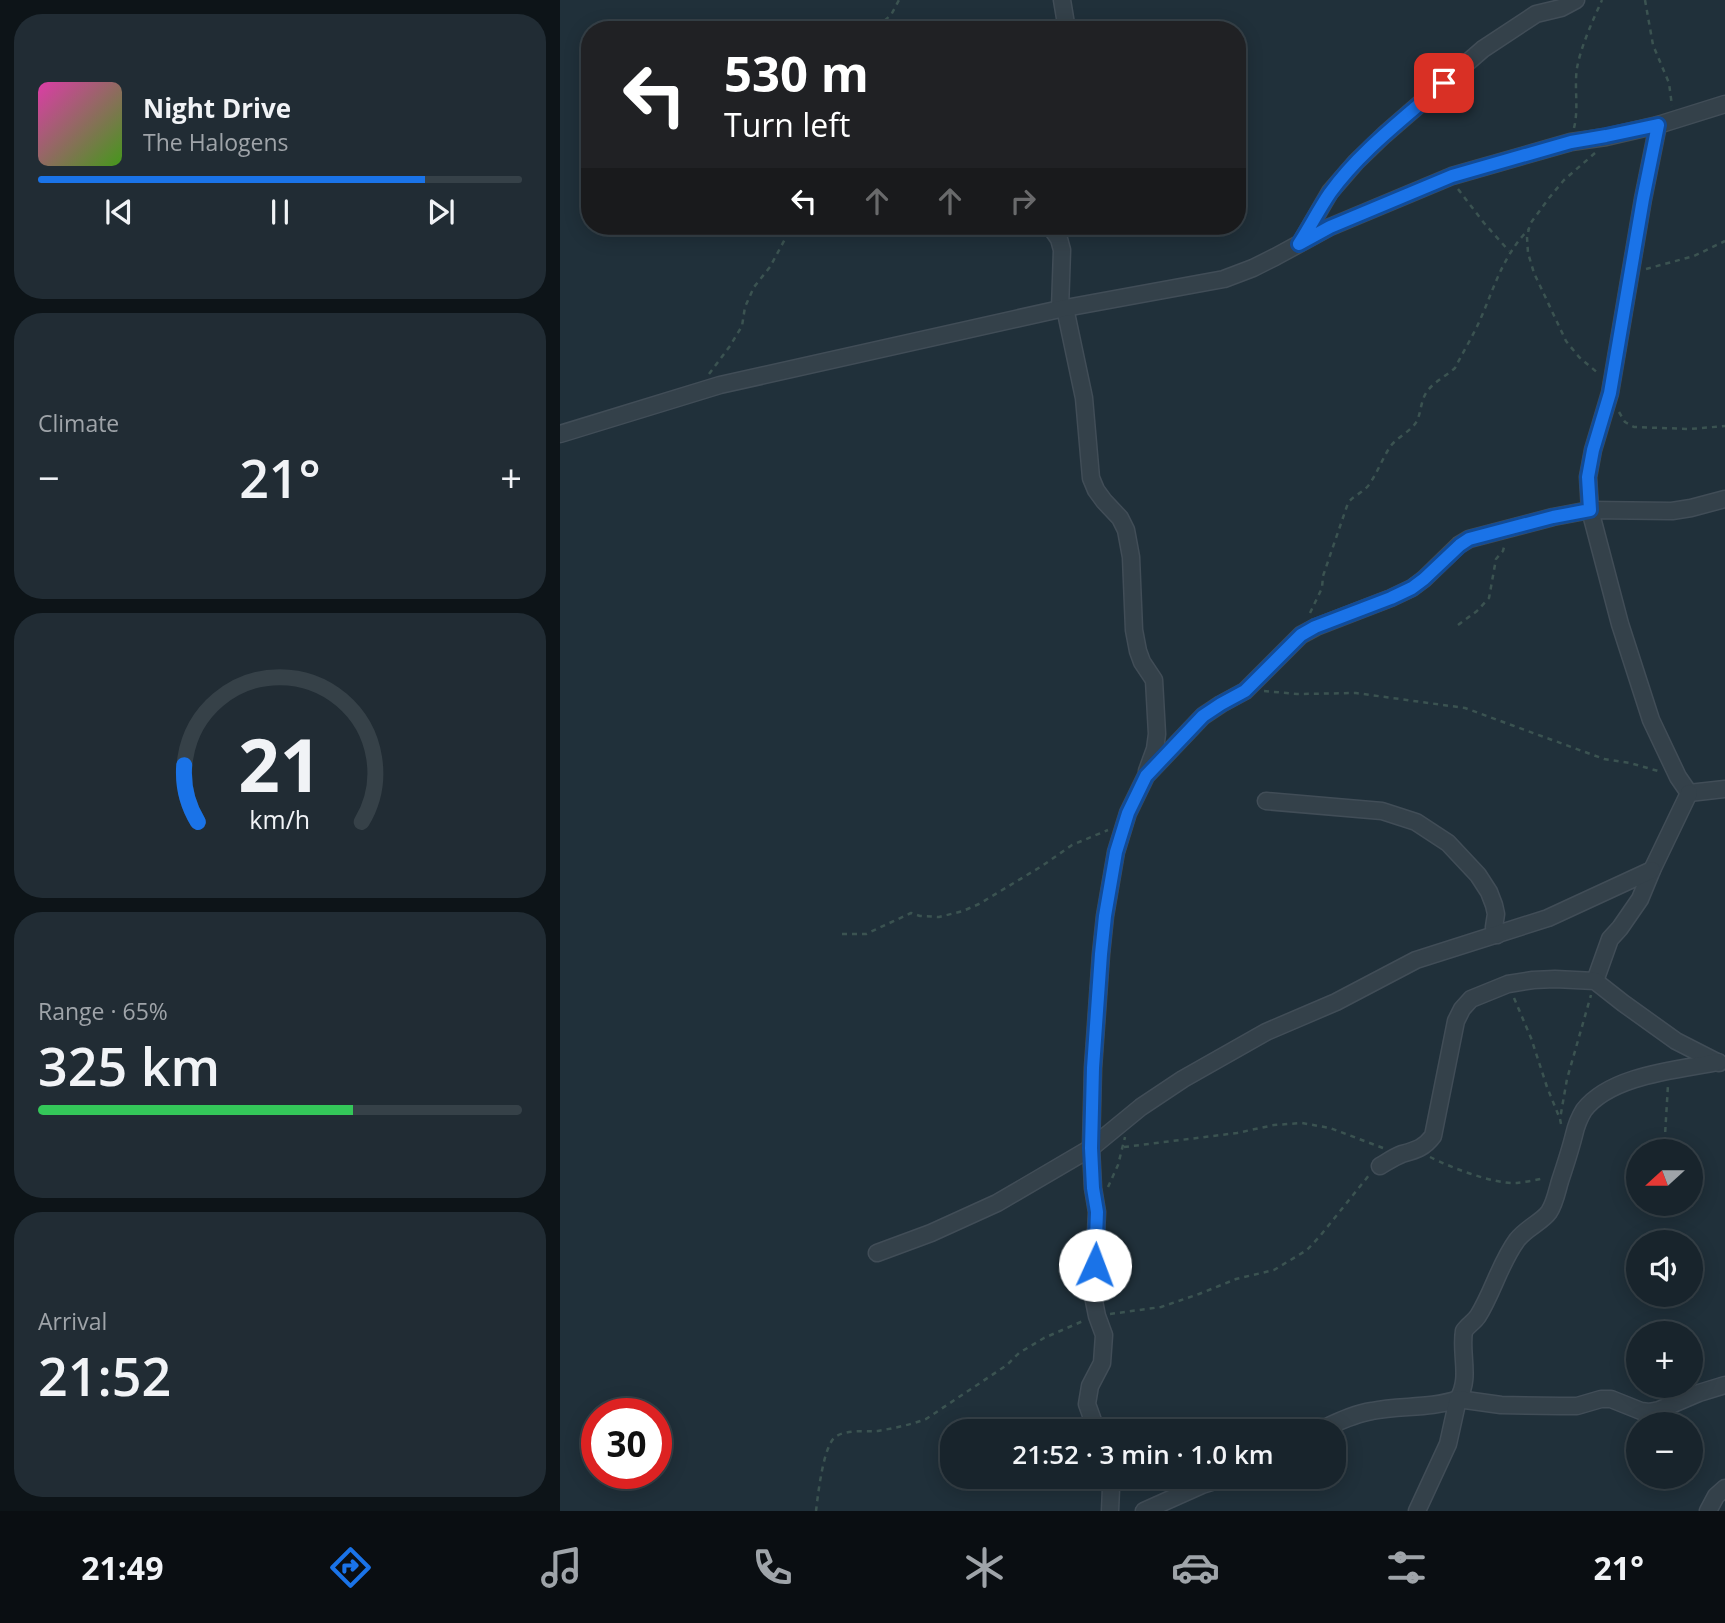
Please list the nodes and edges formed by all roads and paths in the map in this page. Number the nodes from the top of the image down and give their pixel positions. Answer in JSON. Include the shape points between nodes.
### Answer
{"nodes":[{"id":1,"x":898,"y":0,"type":"edge"},
{"id":2,"x":1062,"y":0,"type":"edge"},
{"id":3,"x":1576,"y":0,"type":"edge"},
{"id":4,"x":1602,"y":0,"type":"edge"},
{"id":5,"x":1645,"y":0,"type":"edge"},
{"id":6,"x":884,"y":21,"type":"edge"},
{"id":7,"x":1066,"y":21,"type":"edge"},
{"id":8,"x":1725,"y":104,"type":"edge"},
{"id":9,"x":1665,"y":123,"type":"junction"},
{"id":10,"x":1606,"y":136,"type":"junction"},
{"id":11,"x":1571,"y":142,"type":"junction"},
{"id":12,"x":1452,"y":176,"type":"junction"},
{"id":13,"x":1528,"y":229,"type":"junction"},
{"id":14,"x":787,"y":235,"type":"edge"},
{"id":15,"x":1056,"y":235,"type":"edge"},
{"id":16,"x":1725,"y":242,"type":"edge"},
{"id":17,"x":1299,"y":244,"type":"junction"},
{"id":18,"x":1510,"y":252,"type":"junction"},
{"id":19,"x":1631,"y":272,"type":"junction"},
{"id":20,"x":1062,"y":309,"type":"junction"},
{"id":21,"x":1610,"y":390,"type":"junction"},
{"id":22,"x":696,"y":393,"type":"junction"},
{"id":23,"x":1725,"y":426,"type":"edge"},
{"id":24,"x":560,"y":434,"type":"edge"},
{"id":25,"x":1725,"y":499,"type":"edge"},
{"id":26,"x":1590,"y":510,"type":"junction"},
{"id":27,"x":1505,"y":529,"type":"junction"},
{"id":28,"x":1310,"y":613,"type":"dead end"},
{"id":29,"x":1458,"y":625,"type":"dead end"},
{"id":30,"x":1245,"y":691,"type":"junction"},
{"id":31,"x":1146,"y":776,"type":"junction"},
{"id":32,"x":1678,"y":777,"type":"junction"},
{"id":33,"x":1725,"y":789,"type":"edge"},
{"id":34,"x":1689,"y":793,"type":"junction"},
{"id":35,"x":1266,"y":801,"type":"dead end"},
{"id":36,"x":1108,"y":831,"type":"dead end"},
{"id":37,"x":1652,"y":870,"type":"junction"},
{"id":38,"x":842,"y":934,"type":"dead end"},
{"id":39,"x":1497,"y":935,"type":"junction"},
{"id":40,"x":1595,"y":981,"type":"junction"},
{"id":41,"x":1508,"y":984,"type":"junction"},
{"id":42,"x":1722,"y":1064,"type":"edge"},
{"id":43,"x":1668,"y":1071,"type":"junction"},
{"id":44,"x":1127,"y":1119,"type":"junction"},
{"id":45,"x":1560,"y":1119,"type":"junction"},
{"id":46,"x":1562,"y":1129,"type":"dead end"},
{"id":47,"x":1665,"y":1139,"type":"edge"},
{"id":48,"x":1124,"y":1147,"type":"junction"},
{"id":49,"x":1091,"y":1148,"type":"junction"},
{"id":50,"x":1417,"y":1150,"type":"junction"},
{"id":51,"x":1399,"y":1155,"type":"junction"},
{"id":52,"x":1380,"y":1166,"type":"joint"},
{"id":53,"x":1562,"y":1175,"type":"junction"},
{"id":54,"x":1097,"y":1212,"type":"junction"},
{"id":55,"x":877,"y":1254,"type":"dead end"},
{"id":56,"x":1097,"y":1316,"type":"junction"},
{"id":57,"x":1725,"y":1385,"type":"edge"},
{"id":58,"x":1458,"y":1399,"type":"junction"},
{"id":59,"x":1092,"y":1419,"type":"edge"},
{"id":60,"x":1346,"y":1419,"type":"edge"},
{"id":61,"x":1725,"y":1488,"type":"edge"},
{"id":62,"x":1111,"y":1489,"type":"edge"},
{"id":63,"x":1192,"y":1489,"type":"edge"},
{"id":64,"x":816,"y":1511,"type":"edge"},
{"id":65,"x":1110,"y":1511,"type":"edge"},
{"id":66,"x":1144,"y":1511,"type":"edge"},
{"id":67,"x":1417,"y":1511,"type":"edge"},
{"id":68,"x":1708,"y":1511,"type":"edge"}],
"edges":[{"from":1,"to":6,"type":"path"},
{"from":2,"to":7,"type":"street"},
{"from":3,"to":17,"type":"street","via":[[1536,14],[1483,49],[1384,135],[1331,192]]},
{"from":4,"to":11,"type":"path","via":[[1577,69],[1577,115]]},
{"from":5,"to":9,"type":"path","via":[[1653,45],[1669,83]]},
{"from":8,"to":9,"type":"street"},
{"from":9,"to":10,"type":"street"},
{"from":9,"to":19,"type":"street","via":[[1643,199]]},
{"from":10,"to":11,"type":"street"},
{"from":10,"to":13,"type":"path","via":[[1596,153],[1564,180]]},
{"from":11,"to":12,"type":"street"},
{"from":12,"to":17,"type":"street"},
{"from":12,"to":18,"type":"path","via":[[1455,186]]},
{"from":13,"to":18,"type":"path"},
{"from":13,"to":21,"type":"path","via":[[1530,262],[1566,341]]},
{"from":14,"to":22,"type":"path","via":[[754,287],[742,326]]},
{"from":15,"to":20,"type":"street","via":[[1062,250]]},
{"from":16,"to":19,"type":"path","via":[[1694,256]]},
{"from":17,"to":20,"type":"street","via":[[1224,279]]},
{"from":18,"to":28,"type":"path","via":[[1454,368],[1427,391],[1414,425],[1391,446],[1369,485],[1348,503]]},
{"from":19,"to":21,"type":"street"},
{"from":20,"to":22,"type":"street"},
{"from":20,"to":31,"type":"street","via":[[1084,398],[1091,478],[1126,530],[1134,630],[1142,662],[1154,680],[1157,734]]},
{"from":21,"to":23,"type":"path","via":[[1630,426]]},
{"from":21,"to":26,"type":"street","via":[[1588,477]]},
{"from":22,"to":24,"type":"street"},
{"from":25,"to":26,"type":"street","via":[[1672,511]]},
{"from":26,"to":27,"type":"street"},
{"from":26,"to":32,"type":"street","via":[[1619,624],[1651,720]]},
{"from":27,"to":29,"type":"path","via":[[1505,545],[1496,559],[1489,598]]},
{"from":27,"to":30,"type":"street","via":[[1469,539],[1412,588],[1301,635]]},
{"from":30,"to":31,"type":"street","via":[[1203,716]]},
{"from":30,"to":32,"type":"path","via":[[1356,692],[1465,708],[1604,759]]},
{"from":31,"to":49,"type":"street","via":[[1116,852],[1105,916]]},
{"from":32,"to":34,"type":"street"},
{"from":33,"to":34,"type":"street"},
{"from":34,"to":37,"type":"street"},
{"from":35,"to":39,"type":"street","via":[[1382,811],[1416,822],[1448,843],[1478,875],[1494,905]]},
{"from":36,"to":38,"type":"path","via":[[1072,845],[963,911],[939,917],[911,912],[866,934]]},
{"from":37,"to":39,"type":"street","via":[[1548,918]]},
{"from":37,"to":40,"type":"street","via":[[1640,900],[1610,939]]},
{"from":39,"to":44,"type":"street","via":[[1416,961],[1266,1032],[1172,1086]]},
{"from":40,"to":41,"type":"street"},
{"from":40,"to":42,"type":"street","via":[[1676,1041]]},
{"from":40,"to":45,"type":"path"},
{"from":41,"to":45,"type":"path"},
{"from":41,"to":50,"type":"street","via":[[1471,999],[1462,1009],[1433,1136]]},
{"from":42,"to":43,"type":"street"},
{"from":43,"to":47,"type":"path"},
{"from":43,"to":53,"type":"street","via":[[1629,1082],[1597,1098],[1577,1123]]},
{"from":44,"to":48,"type":"path"},
{"from":44,"to":49,"type":"street"},
{"from":45,"to":46,"type":"path"},
{"from":48,"to":51,"type":"path","via":[[1302,1123],[1330,1128]]},
{"from":48,"to":54,"type":"path"},
{"from":49,"to":54,"type":"street"},
{"from":49,"to":55,"type":"street","via":[[997,1203]]},
{"from":50,"to":51,"type":"street"},
{"from":50,"to":53,"type":"path","via":[[1491,1180],[1515,1183]]},
{"from":51,"to":52,"type":"street"},
{"from":52,"to":56,"type":"path","via":[[1307,1250],[1274,1270],[1161,1307]]},
{"from":53,"to":58,"type":"street","via":[[1549,1213],[1517,1240],[1480,1314],[1464,1331],[1465,1377]]},
{"from":54,"to":56,"type":"street","via":[[1093,1296]]},
{"from":56,"to":59,"type":"street","via":[[1104,1353],[1090,1386],[1087,1404]]},
{"from":56,"to":64,"type":"path","via":[[1019,1353],[926,1419],[833,1438]]},
{"from":57,"to":58,"type":"street","via":[[1649,1412],[1611,1399],[1577,1406]]},
{"from":58,"to":60,"type":"street","via":[[1374,1410]]},
{"from":58,"to":67,"type":"street","via":[[1448,1444]]},
{"from":61,"to":68,"type":"street"},
{"from":62,"to":65,"type":"street"},
{"from":63,"to":66,"type":"street"}]}
